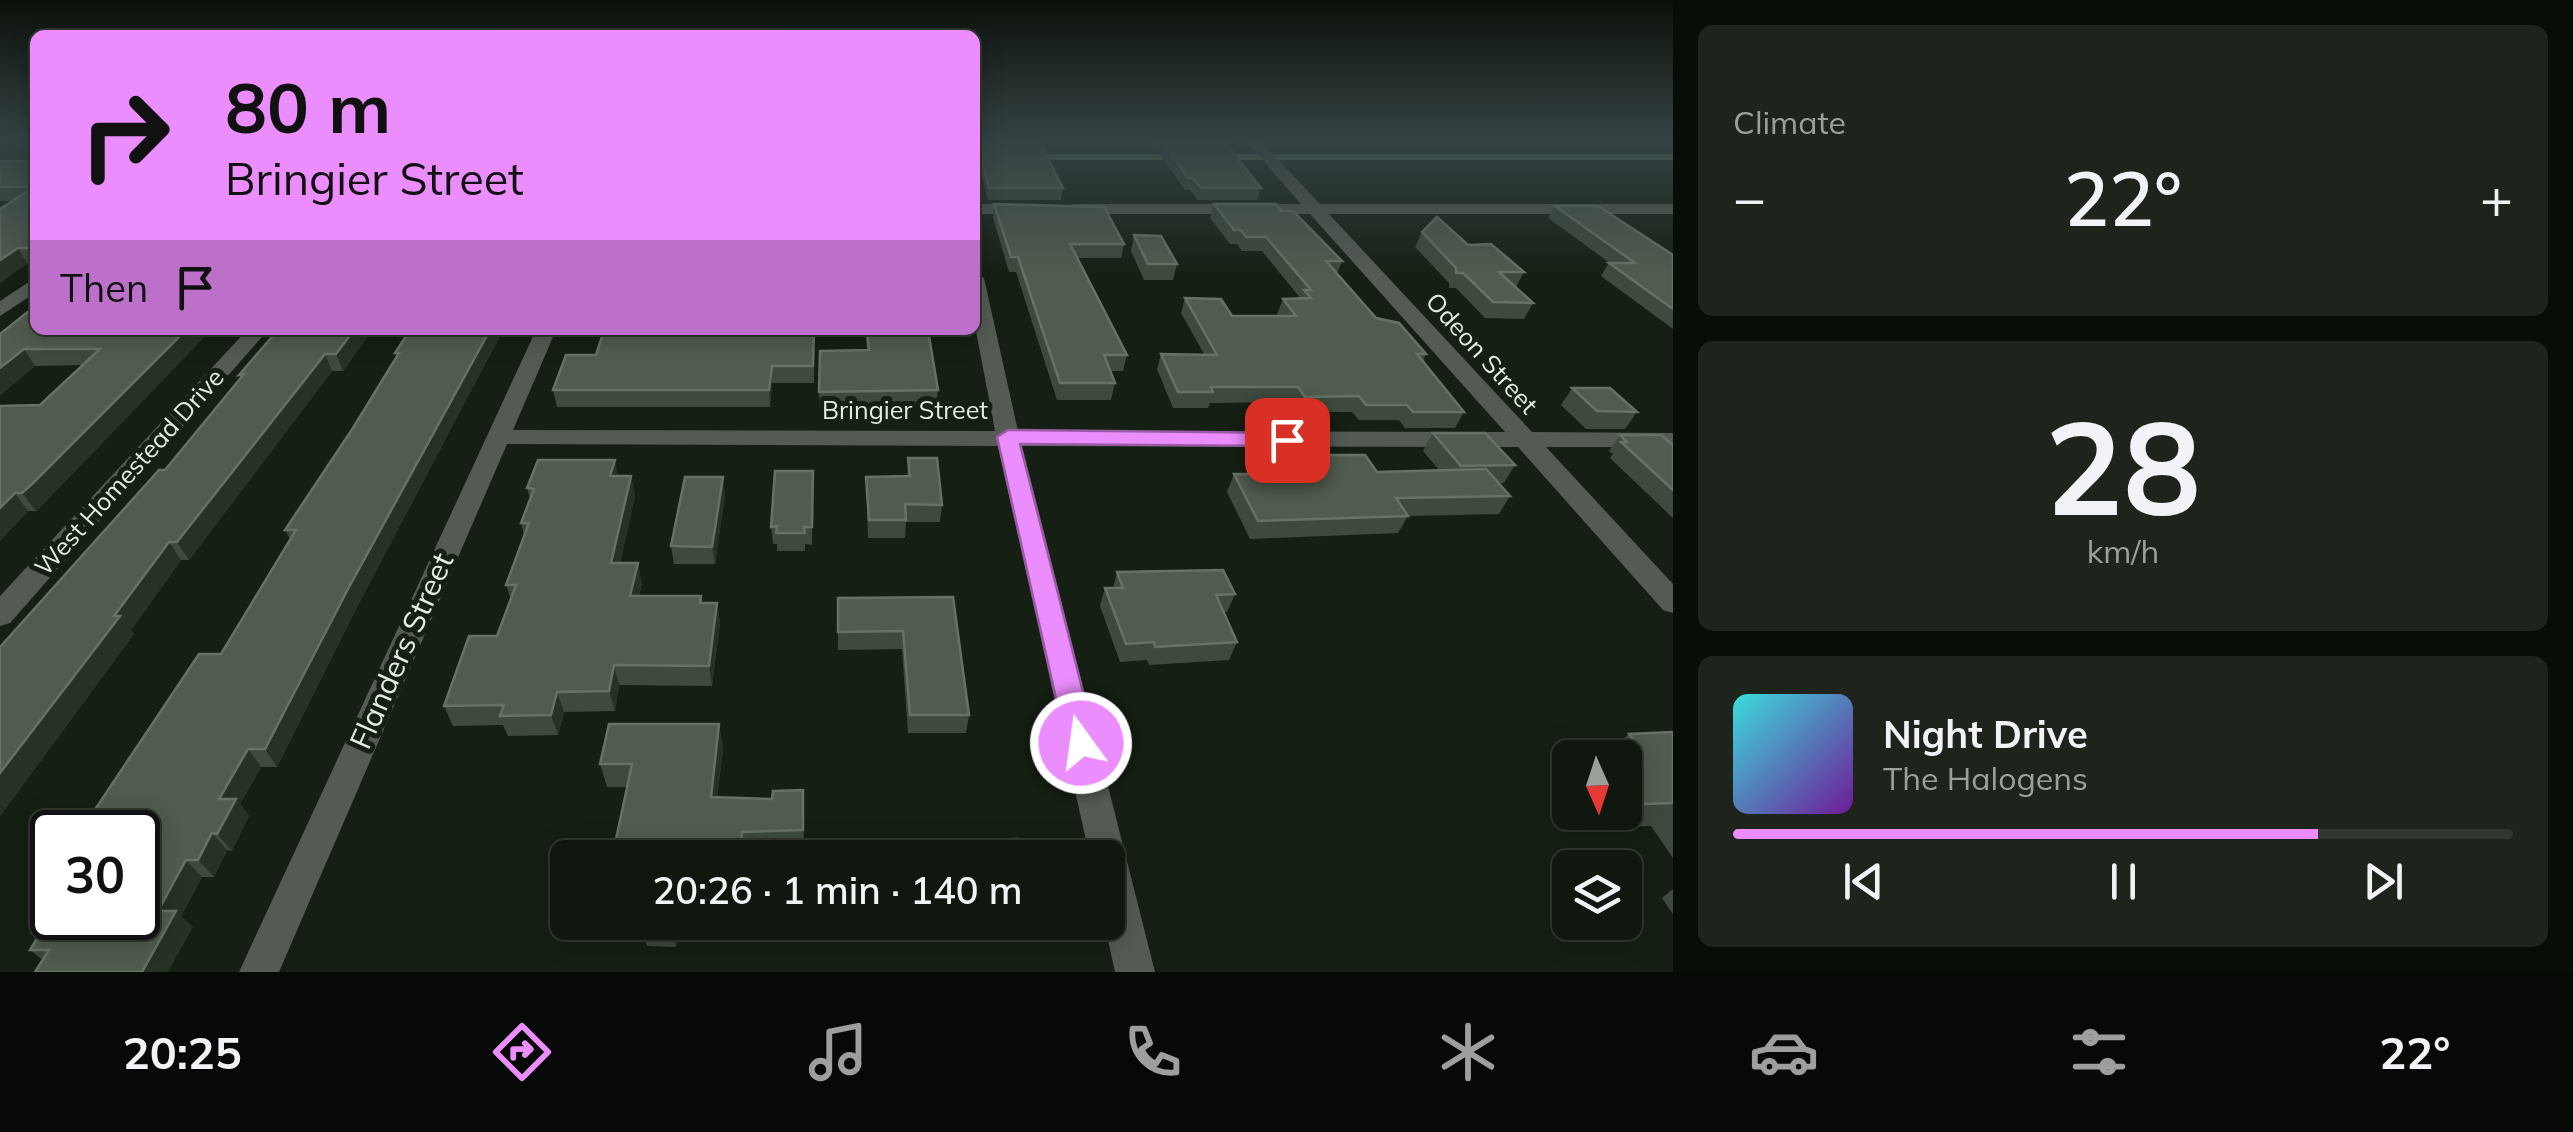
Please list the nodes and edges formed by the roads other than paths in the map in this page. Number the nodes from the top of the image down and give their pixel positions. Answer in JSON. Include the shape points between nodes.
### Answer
{"nodes":[{"id":1,"x":1293,"y":185,"type":"edge"},
{"id":2,"x":980,"y":209,"type":"edge"},
{"id":3,"x":1639,"y":209,"type":"junction"},
{"id":4,"x":1673,"y":209,"type":"edge"},
{"id":5,"x":1315,"y":210,"type":"junction"},
{"id":6,"x":1673,"y":231,"type":"edge"},
{"id":7,"x":30,"y":288,"type":"edge"},
{"id":8,"x":980,"y":302,"type":"edge"},
{"id":9,"x":0,"y":310,"type":"edge"},
{"id":10,"x":253,"y":335,"type":"edge"},
{"id":11,"x":544,"y":335,"type":"edge"},
{"id":12,"x":497,"y":437,"type":"junction"},
{"id":13,"x":1008,"y":437,"type":"junction"},
{"id":14,"x":1673,"y":440,"type":"edge"},
{"id":15,"x":1526,"y":442,"type":"junction"},
{"id":16,"x":1673,"y":602,"type":"edge"},
{"id":17,"x":0,"y":615,"type":"edge"},
{"id":18,"x":259,"y":972,"type":"edge"},
{"id":19,"x":1135,"y":972,"type":"edge"}],
"edges":[{"from":1,"to":5,"type":"street","name":"Odeon Street"},
{"from":2,"to":5,"type":"street"},
{"from":3,"to":4,"type":"street"},
{"from":3,"to":5,"type":"street"},
{"from":3,"to":6,"type":"street"},
{"from":5,"to":15,"type":"street","name":"Odeon Street"},
{"from":7,"to":9,"type":"street"},
{"from":8,"to":13,"type":"street"},
{"from":10,"to":17,"type":"street","name":"West Homestead Drive"},
{"from":11,"to":12,"type":"street","name":"Flanders Street"},
{"from":12,"to":13,"type":"street","name":"Bringier Street"},
{"from":12,"to":18,"type":"street","name":"Flanders Street"},
{"from":13,"to":15,"type":"street","name":"Bringier Street"},
{"from":13,"to":19,"type":"street"},
{"from":14,"to":15,"type":"street","name":"Bringier Street"},
{"from":15,"to":16,"type":"street","name":"Odeon Street"}]}
